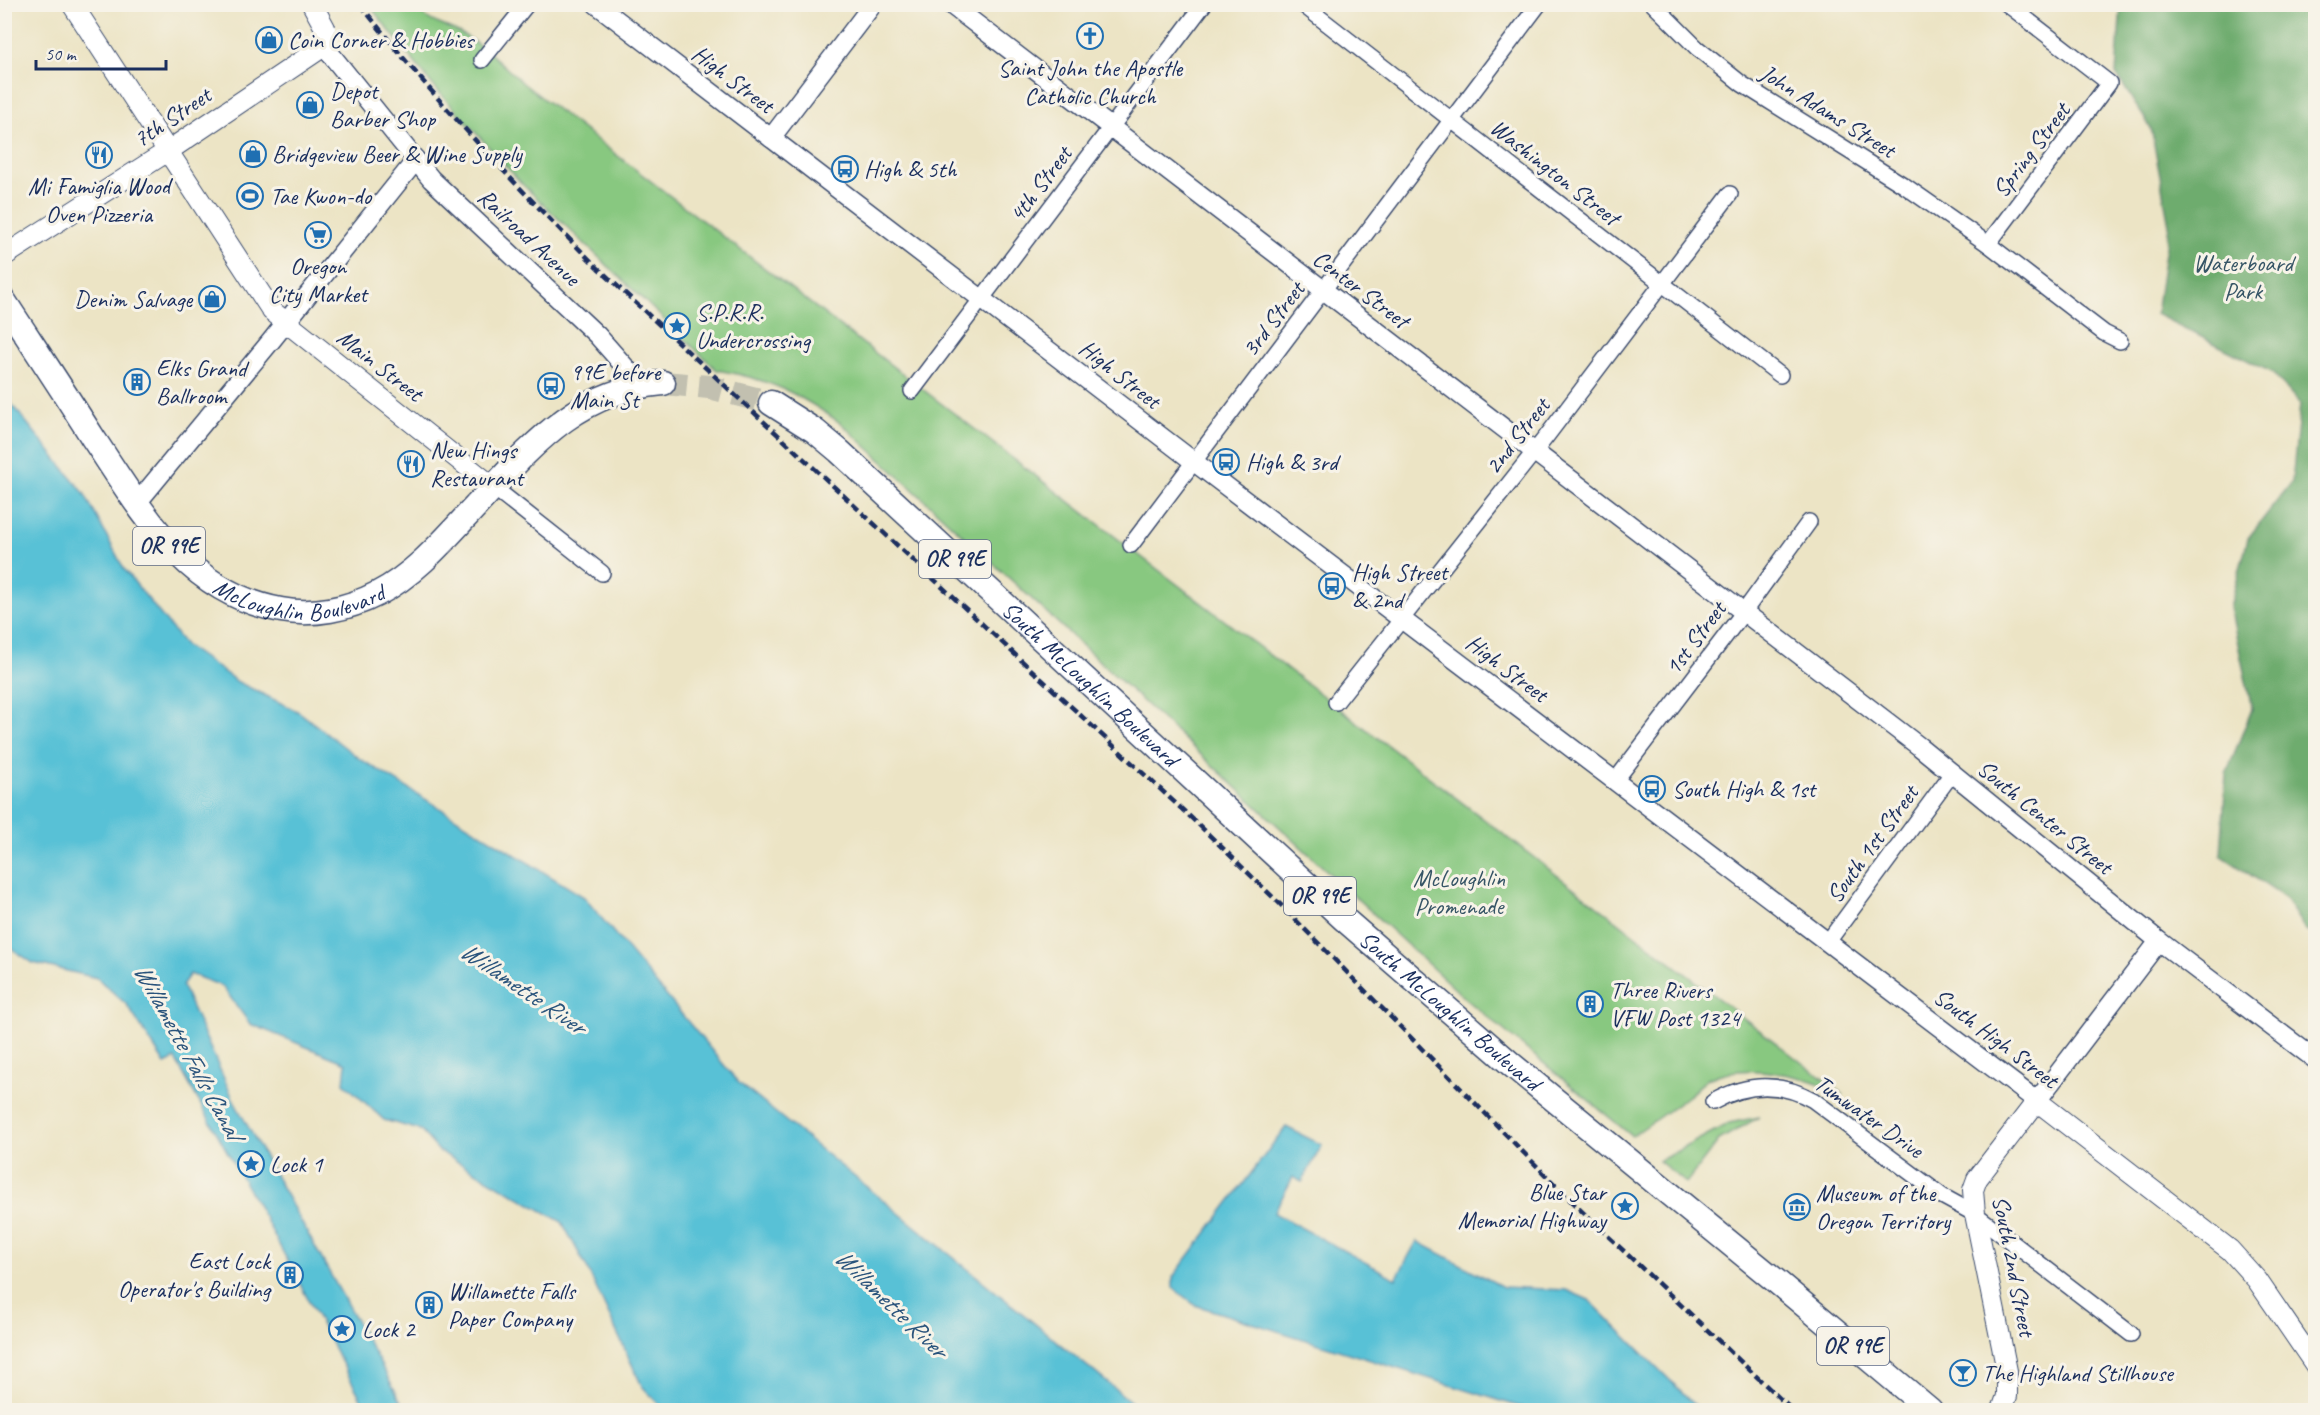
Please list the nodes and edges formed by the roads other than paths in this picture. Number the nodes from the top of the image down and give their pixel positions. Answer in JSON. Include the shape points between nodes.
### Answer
{"nodes":[{"id":1,"x":72,"y":4,"type":"edge"},
{"id":2,"x":312,"y":4,"type":"edge"},
{"id":3,"x":527,"y":4,"type":"edge"},
{"id":4,"x":596,"y":4,"type":"edge"},
{"id":5,"x":873,"y":4,"type":"edge"},
{"id":6,"x":950,"y":4,"type":"edge"},
{"id":7,"x":1204,"y":4,"type":"edge"},
{"id":8,"x":1302,"y":4,"type":"edge"},
{"id":9,"x":1539,"y":4,"type":"edge"},
{"id":10,"x":1653,"y":4,"type":"edge"},
{"id":11,"x":2007,"y":4,"type":"edge"},
{"id":12,"x":324,"y":46,"type":"junction"},
{"id":13,"x":482,"y":60,"type":"dead end"},
{"id":14,"x":1452,"y":120,"type":"junction"},
{"id":15,"x":1111,"y":128,"type":"junction"},
{"id":16,"x":771,"y":138,"type":"junction"},
{"id":17,"x":168,"y":151,"type":"junction"},
{"id":18,"x":416,"y":160,"type":"junction"},
{"id":19,"x":1730,"y":194,"type":"dead end"},
{"id":20,"x":1988,"y":244,"type":"junction"},
{"id":21,"x":4,"y":255,"type":"edge"},
{"id":22,"x":1663,"y":284,"type":"junction"},
{"id":23,"x":1323,"y":290,"type":"junction"},
{"id":24,"x":982,"y":299,"type":"junction"},
{"id":25,"x":4,"y":301,"type":"edge"},
{"id":26,"x":286,"y":323,"type":"junction"},
{"id":27,"x":2120,"y":340,"type":"dead end"},
{"id":28,"x":1780,"y":375,"type":"dead end"},
{"id":29,"x":652,"y":384,"type":"joint"},
{"id":30,"x":912,"y":391,"type":"dead end"},
{"id":31,"x":771,"y":403,"type":"tunnel mouth"},
{"id":32,"x":1534,"y":451,"type":"junction"},
{"id":33,"x":1193,"y":461,"type":"junction"},
{"id":34,"x":493,"y":487,"type":"junction"},
{"id":35,"x":136,"y":503,"type":"junction"},
{"id":36,"x":1809,"y":522,"type":"dead end"},
{"id":37,"x":1131,"y":545,"type":"dead end"},
{"id":38,"x":602,"y":573,"type":"dead end"},
{"id":39,"x":1743,"y":613,"type":"junction"},
{"id":40,"x":1402,"y":618,"type":"junction"},
{"id":41,"x":1336,"y":702,"type":"dead end"},
{"id":42,"x":1953,"y":772,"type":"junction"},
{"id":43,"x":1615,"y":781,"type":"junction"},
{"id":44,"x":2159,"y":941,"type":"junction"},
{"id":45,"x":1827,"y":943,"type":"junction"},
{"id":46,"x":2316,"y":1060,"type":"edge"},
{"id":47,"x":2037,"y":1101,"type":"junction"},
{"id":48,"x":1713,"y":1102,"type":"dead end"},
{"id":49,"x":1975,"y":1214,"type":"junction"},
{"id":50,"x":2131,"y":1334,"type":"dead end"},
{"id":51,"x":2316,"y":1366,"type":"edge"},
{"id":52,"x":1930,"y":1410,"type":"edge"},
{"id":53,"x":2002,"y":1410,"type":"edge"}],
"edges":[{"from":1,"to":17,"type":"main road","name":"Main Street"},
{"from":2,"to":12,"type":"main road","name":"Railroad Avenue","via":[[325,28]]},
{"from":3,"to":13,"type":"street"},
{"from":4,"to":16,"type":"street","name":"High Street"},
{"from":5,"to":16,"type":"street"},
{"from":6,"to":15,"type":"street","name":"Center Street"},
{"from":7,"to":15,"type":"street","name":"4th Street"},
{"from":8,"to":14,"type":"street","name":"Washington Street"},
{"from":9,"to":14,"type":"street","name":"3rd Street"},
{"from":10,"to":20,"type":"street","name":"John Adams Street","via":[[1697,48],[1742,84],[1905,186]]},
{"from":11,"to":20,"type":"street","name":"Spring Street","via":[[2109,83]]},
{"from":12,"to":17,"type":"main road","name":"7th Street"},
{"from":12,"to":18,"type":"street","name":"Railroad Avenue"},
{"from":14,"to":22,"type":"street","name":"Washington Street"},
{"from":14,"to":23,"type":"street","name":"3rd Street"},
{"from":15,"to":23,"type":"street","name":"Center Street"},
{"from":15,"to":24,"type":"street","name":"4th Street"},
{"from":16,"to":24,"type":"street","name":"High Street"},
{"from":17,"to":21,"type":"main road","name":"7th Street"},
{"from":17,"to":26,"type":"main road","name":"Main Street","via":[[262,298]]},
{"from":18,"to":26,"type":"street"},
{"from":18,"to":29,"type":"street","name":"Railroad Avenue","via":[[431,180]]},
{"from":19,"to":22,"type":"street","name":"2nd Street"},
{"from":20,"to":27,"type":"street","name":"John Adams Street","via":[[2104,333]]},
{"from":22,"to":28,"type":"street","name":"Washington Street"},
{"from":22,"to":32,"type":"street","name":"2nd Street"},
{"from":23,"to":32,"type":"street","name":"Center Street"},
{"from":23,"to":33,"type":"street","name":"3rd Street"},
{"from":24,"to":30,"type":"street","name":"4th Street"},
{"from":24,"to":33,"type":"street","name":"High Street"},
{"from":25,"to":35,"type":"highway","name":"McLoughlin Boulevard","number":"OR 99E"},
{"from":26,"to":34,"type":"main road","name":"Main Street"},
{"from":26,"to":35,"type":"street"},
{"from":29,"to":34,"type":"highway","name":"McLoughlin Boulevard","number":"OR 99E","via":[[600,399],[564,419]]},
{"from":31,"to":52,"type":"highway","name":"South McLoughlin Boulevard","number":"OR 99E","via":[[839,451],[1396,965]]},
{"from":32,"to":39,"type":"street","name":"Center Street"},
{"from":32,"to":40,"type":"street","name":"2nd Street"},
{"from":33,"to":37,"type":"street","name":"3rd Street"},
{"from":33,"to":40,"type":"street","name":"High Street"},
{"from":34,"to":35,"type":"highway","name":"McLoughlin Boulevard","number":"OR 99E","via":[[422,561],[390,586],[358,603],[302,613],[264,607],[211,583],[169,545]]},
{"from":34,"to":38,"type":"street","name":"Main Street"},
{"from":36,"to":39,"type":"street","name":"1st Street"},
{"from":39,"to":42,"type":"street","name":"South Center Street"},
{"from":39,"to":43,"type":"street","name":"1st Street"},
{"from":40,"to":41,"type":"street","name":"2nd Street"},
{"from":40,"to":43,"type":"street","name":"High Street"},
{"from":42,"to":44,"type":"street","name":"South Center Street"},
{"from":42,"to":45,"type":"street","name":"South 1st Street"},
{"from":43,"to":45,"type":"street","name":"South High Street"},
{"from":44,"to":46,"type":"street","name":"South Center Street"},
{"from":44,"to":47,"type":"street","name":"South 2nd Street"},
{"from":45,"to":47,"type":"street","name":"South High Street"},
{"from":47,"to":49,"type":"main road","name":"South 2nd Street","via":[[1977,1179],[1973,1190]]},
{"from":47,"to":51,"type":"main road","name":"South High Street","via":[[2230,1250],[2257,1280]]},
{"from":48,"to":49,"type":"street","name":"Tumwater Drive","via":[[1745,1088],[1773,1086],[1800,1092],[1942,1196]]},
{"from":49,"to":50,"type":"street","name":"Tumwater Drive"},
{"from":49,"to":53,"type":"main road","name":"South 2nd Street","via":[[2007,1371],[2007,1396]]}]}
